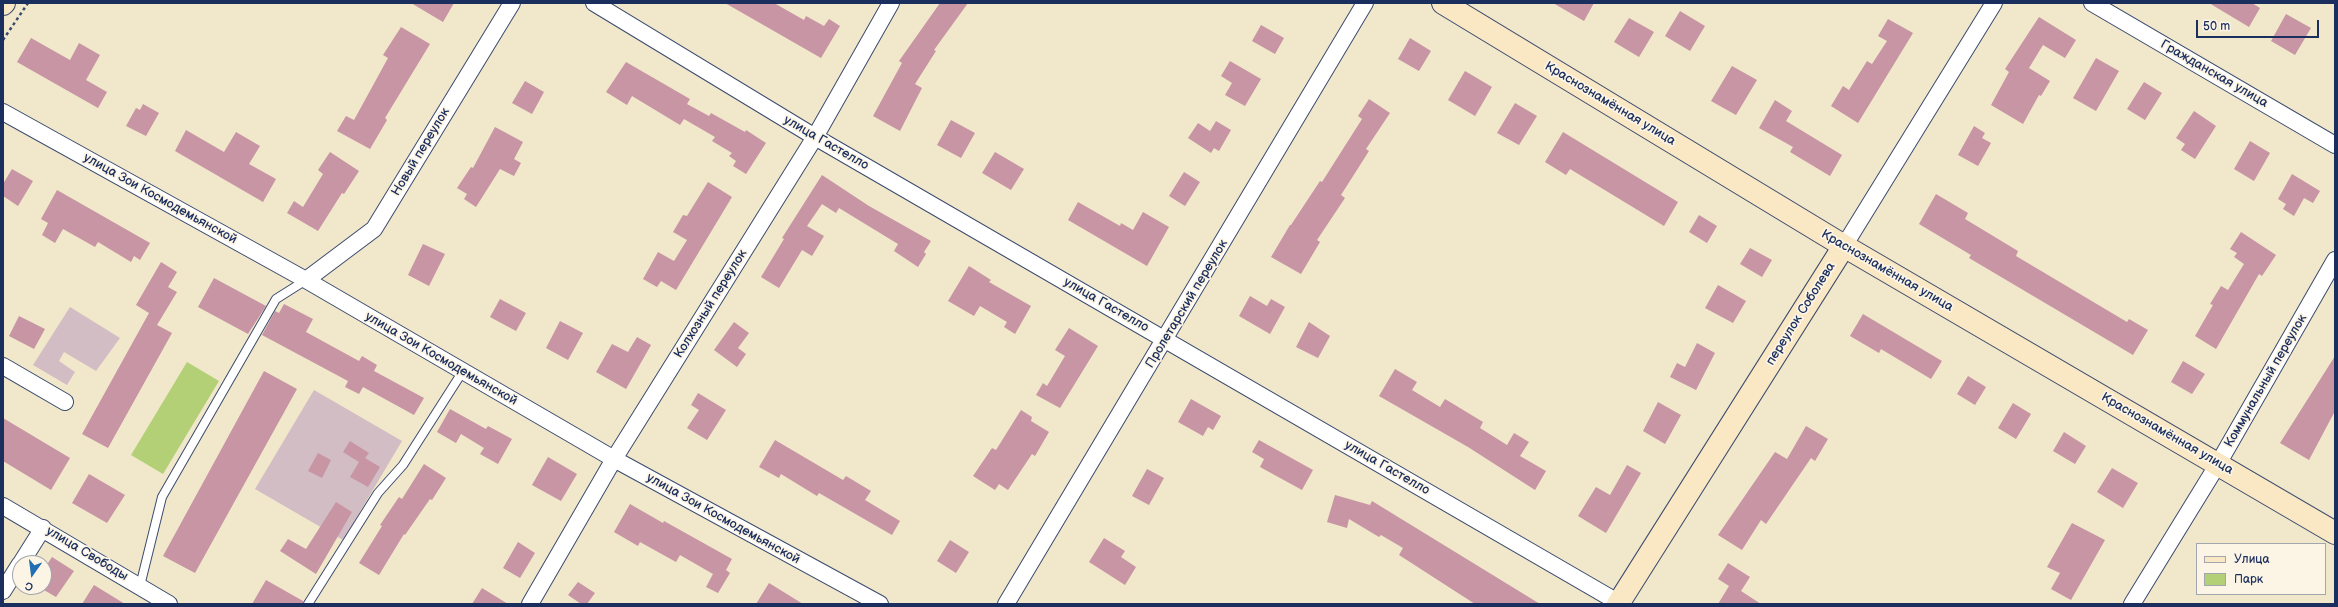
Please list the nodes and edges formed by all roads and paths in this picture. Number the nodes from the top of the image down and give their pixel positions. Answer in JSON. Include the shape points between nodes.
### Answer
{"nodes":[{"id":1,"x":28,"y":3,"type":"edge"},
{"id":2,"x":512,"y":3,"type":"edge"},
{"id":3,"x":594,"y":3,"type":"edge"},
{"id":4,"x":891,"y":3,"type":"edge"},
{"id":5,"x":1365,"y":3,"type":"edge"},
{"id":6,"x":1443,"y":3,"type":"edge"},
{"id":7,"x":1994,"y":3,"type":"edge"},
{"id":8,"x":2092,"y":3,"type":"edge"},
{"id":9,"x":3,"y":40,"type":"edge"},
{"id":10,"x":3,"y":112,"type":"edge"},
{"id":11,"x":815,"y":137,"type":"junction"},
{"id":12,"x":2335,"y":145,"type":"edge"},
{"id":13,"x":1844,"y":246,"type":"junction"},
{"id":14,"x":2335,"y":260,"type":"edge"},
{"id":15,"x":306,"y":280,"type":"junction"},
{"id":16,"x":1166,"y":339,"type":"junction"},
{"id":17,"x":3,"y":366,"type":"edge"},
{"id":18,"x":463,"y":371,"type":"junction"},
{"id":19,"x":65,"y":402,"type":"dead end"},
{"id":20,"x":614,"y":459,"type":"junction"},
{"id":21,"x":2218,"y":464,"type":"junction"},
{"id":22,"x":3,"y":506,"type":"edge"},
{"id":23,"x":43,"y":528,"type":"junction"},
{"id":24,"x":2335,"y":533,"type":"edge"},
{"id":25,"x":25,"y":555,"type":"edge"},
{"id":26,"x":12,"y":576,"type":"edge"},
{"id":27,"x":140,"y":586,"type":"junction"},
{"id":28,"x":3,"y":591,"type":"edge"},
{"id":29,"x":169,"y":604,"type":"edge"},
{"id":30,"x":308,"y":604,"type":"edge"},
{"id":31,"x":530,"y":604,"type":"edge"},
{"id":32,"x":880,"y":604,"type":"edge"},
{"id":33,"x":1006,"y":604,"type":"edge"},
{"id":34,"x":1620,"y":604,"type":"edge"},
{"id":35,"x":2132,"y":604,"type":"edge"}],
"edges":[{"from":1,"to":9,"type":"path"},
{"from":2,"to":15,"type":"street","name":"Новый переулок","via":[[374,229]]},
{"from":3,"to":11,"type":"street","name":"улица Гастелло"},
{"from":4,"to":11,"type":"street","name":"Колхозный переулок"},
{"from":5,"to":16,"type":"street","name":"Пролетарский переулок"},
{"from":6,"to":13,"type":"main road","name":"Краснознамённая улица"},
{"from":7,"to":13,"type":"street","name":"переулок Соболева"},
{"from":8,"to":12,"type":"street","name":"Гражданская улица"},
{"from":10,"to":15,"type":"street","name":"улица Зои Космодемьянской"},
{"from":11,"to":16,"type":"street","name":"улица Гастелло"},
{"from":11,"to":20,"type":"street","name":"Колхозный переулок"},
{"from":13,"to":21,"type":"main road","name":"Краснознамённая улица"},
{"from":13,"to":34,"type":"main road","name":"переулок Соболева"},
{"from":14,"to":21,"type":"street","name":"Коммунальный переулок"},
{"from":15,"to":18,"type":"street","name":"улица Зои Космодемьянской"},
{"from":15,"to":27,"type":"lane","via":[[276,299],[162,497]]},
{"from":16,"to":33,"type":"street","name":"Пролетарский переулок"},
{"from":16,"to":34,"type":"street","name":"улица Гастелло"},
{"from":17,"to":19,"type":"street"},
{"from":18,"to":20,"type":"street","name":"улица Зои Космодемьянской"},
{"from":18,"to":30,"type":"lane","via":[[404,465],[378,493]]},
{"from":20,"to":31,"type":"street","name":"Колхозный переулок"},
{"from":20,"to":32,"type":"street","name":"улица Зои Космодемьянской"},
{"from":21,"to":24,"type":"main road","name":"Краснознамённая улица"},
{"from":21,"to":35,"type":"street","name":"Коммунальный переулок"},
{"from":22,"to":23,"type":"street","name":"улица Свободы"},
{"from":23,"to":25,"type":"street"},
{"from":23,"to":27,"type":"street","name":"улица Свободы"},
{"from":26,"to":28,"type":"street"},
{"from":27,"to":29,"type":"street","name":"улица Свободы"}]}
